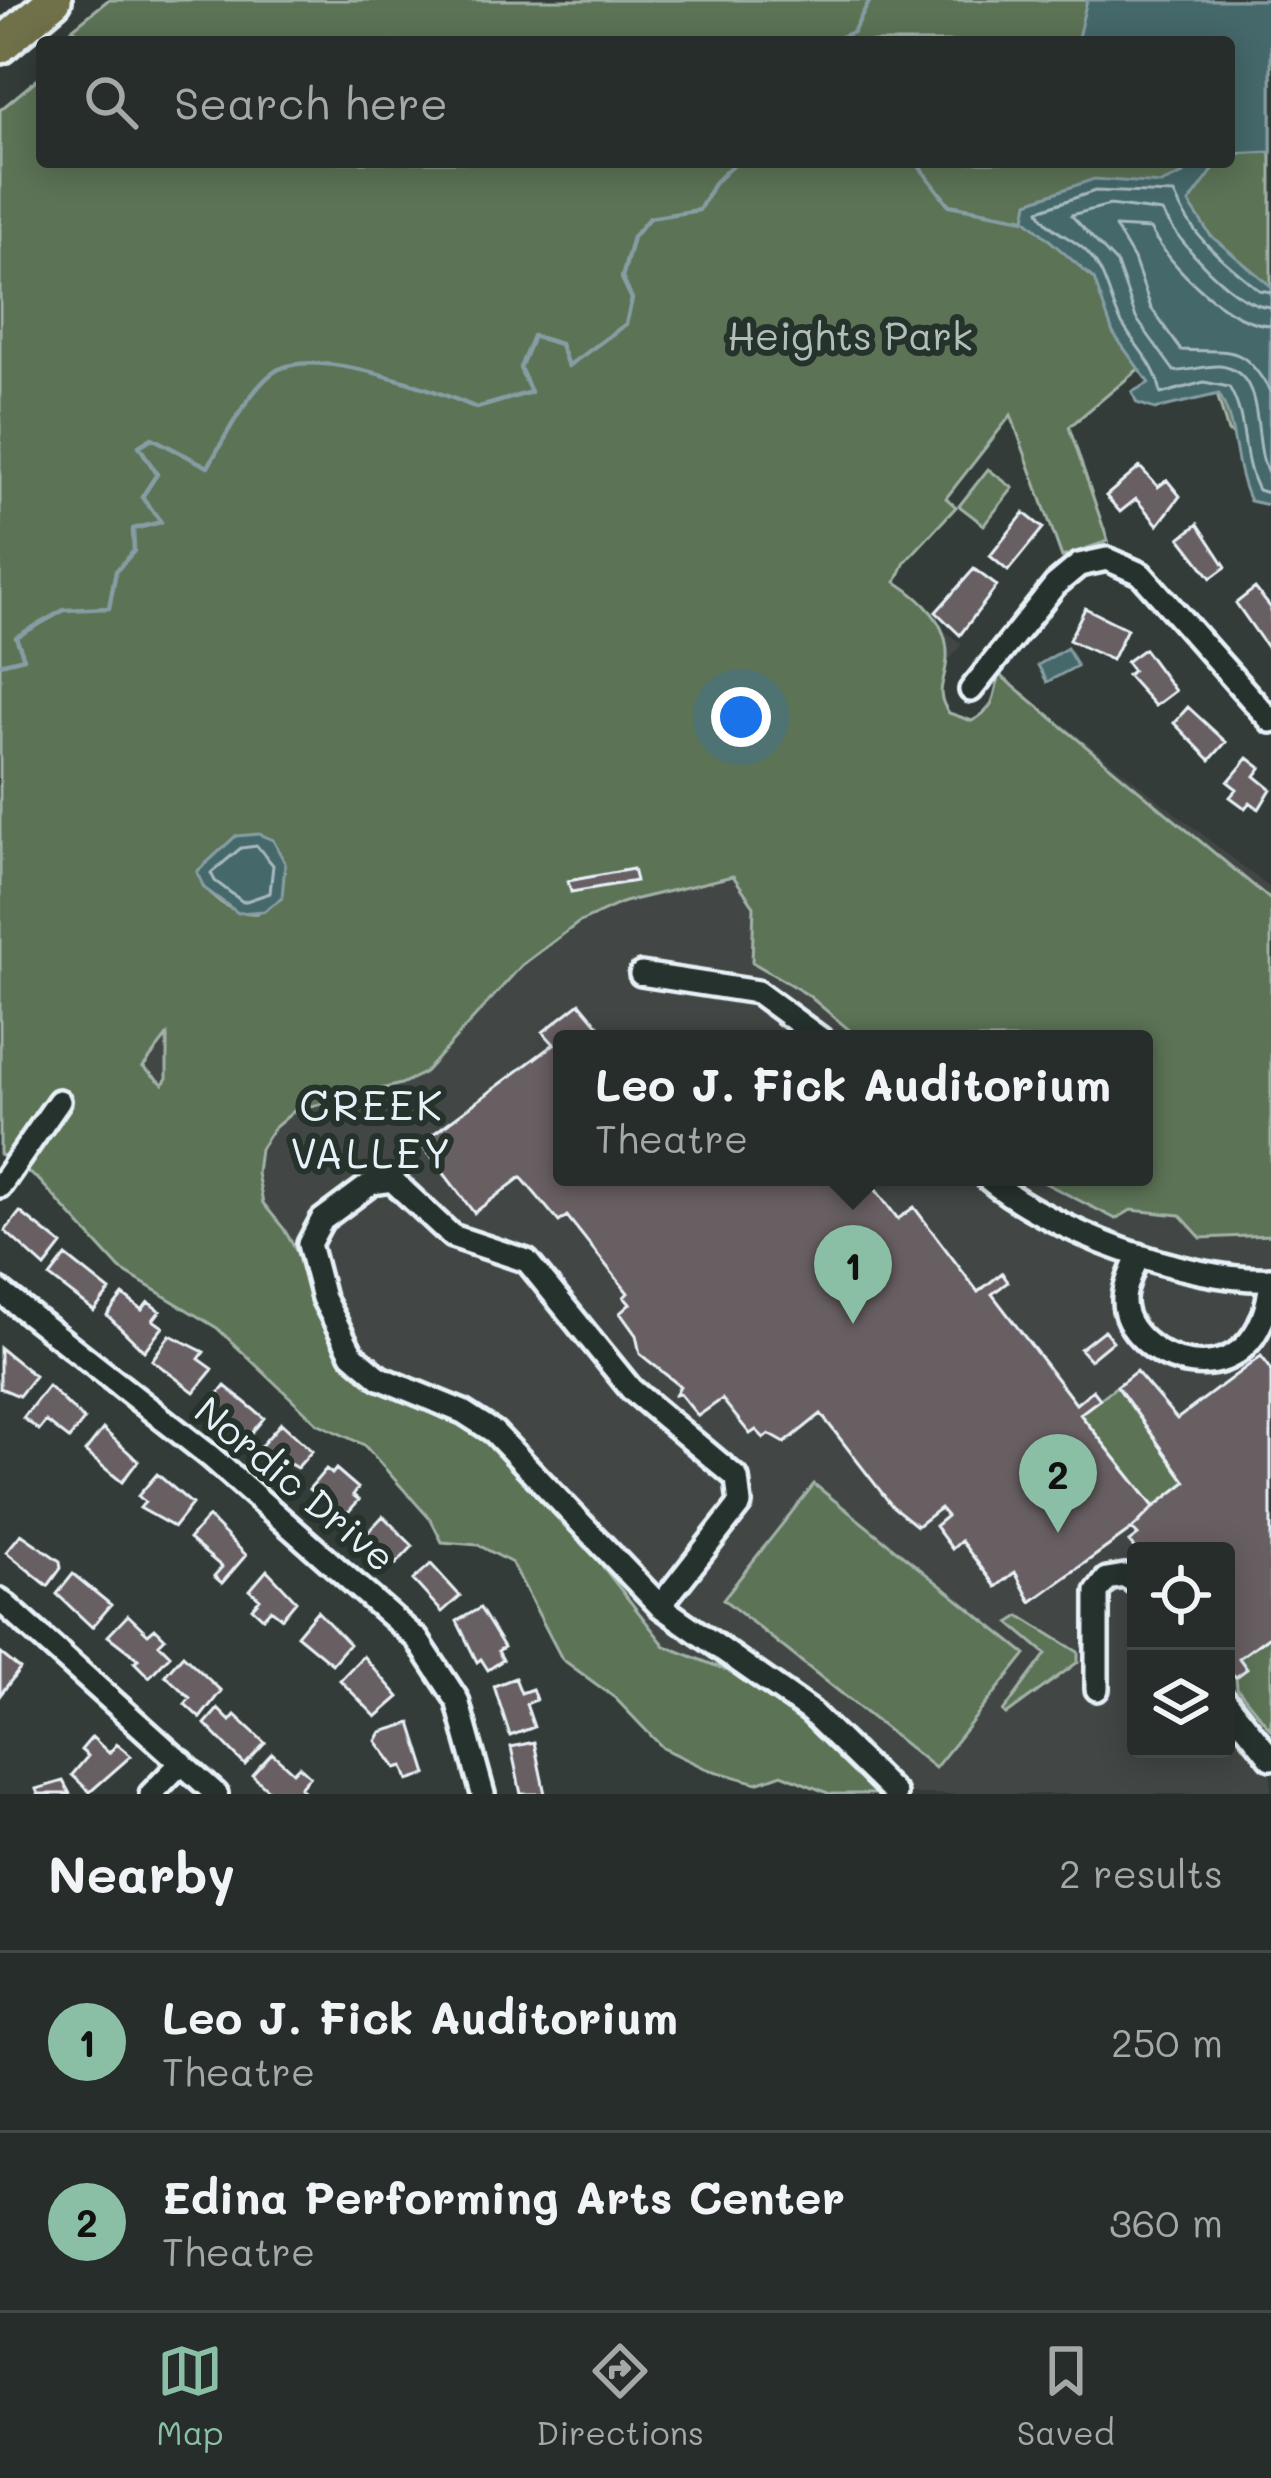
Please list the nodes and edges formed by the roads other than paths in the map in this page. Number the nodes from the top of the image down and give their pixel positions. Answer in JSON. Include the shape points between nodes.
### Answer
{"nodes":[{"id":1,"x":54,"y":0,"type":"edge"},
{"id":2,"x":0,"y":46,"type":"edge"},
{"id":3,"x":971,"y":690,"type":"dead end"},
{"id":4,"x":1271,"y":721,"type":"edge"},
{"id":5,"x":641,"y":974,"type":"dead end"},
{"id":6,"x":809,"y":1030,"type":"edge"},
{"id":7,"x":59,"y":1101,"type":"dead end"},
{"id":8,"x":0,"y":1186,"type":"edge"},
{"id":9,"x":997,"y":1186,"type":"edge"},
{"id":10,"x":1139,"y":1255,"type":"junction"},
{"id":11,"x":1271,"y":1279,"type":"edge"},
{"id":12,"x":0,"y":1291,"type":"edge"},
{"id":13,"x":1127,"y":1577,"type":"edge"},
{"id":14,"x":0,"y":1600,"type":"edge"},
{"id":15,"x":660,"y":1606,"type":"junction"},
{"id":16,"x":1097,"y":1689,"type":"dead end"},
{"id":17,"x":1235,"y":1712,"type":"edge"},
{"id":18,"x":1271,"y":1758,"type":"edge"},
{"id":19,"x":182,"y":1762,"type":"junction"},
{"id":20,"x":482,"y":1787,"type":"edge"},
{"id":21,"x":151,"y":1794,"type":"edge"},
{"id":22,"x":216,"y":1794,"type":"edge"},
{"id":23,"x":895,"y":1794,"type":"edge"}],
"edges":[{"from":1,"to":2,"type":"highway"},
{"from":3,"to":4,"type":"street","via":[[1055,585],[1079,565],[1107,560],[1141,574]]},
{"from":5,"to":6,"type":"street","via":[[757,992]]},
{"from":7,"to":8,"type":"street"},
{"from":9,"to":10,"type":"street"},
{"from":10,"to":11,"type":"street","via":[[1209,1275]]},
{"from":10,"to":11,"type":"street","via":[[1126,1313],[1142,1338],[1180,1360],[1217,1363],[1250,1345],[1268,1314]]},
{"from":12,"to":20,"type":"street","name":"Nordic Drive","via":[[211,1457],[417,1639],[457,1700]]},
{"from":13,"to":16,"type":"street","via":[[1107,1579],[1096,1592]]},
{"from":14,"to":19,"type":"street"},
{"from":15,"to":15,"type":"street","via":[[740,1504],[737,1478],[631,1389],[527,1261],[452,1237],[392,1180],[372,1183],[322,1220],[310,1253],[352,1354],[380,1378],[494,1432]]},
{"from":15,"to":23,"type":"street","via":[[809,1712]]},
{"from":17,"to":18,"type":"street"},
{"from":19,"to":21,"type":"street"},
{"from":19,"to":22,"type":"street"}]}
